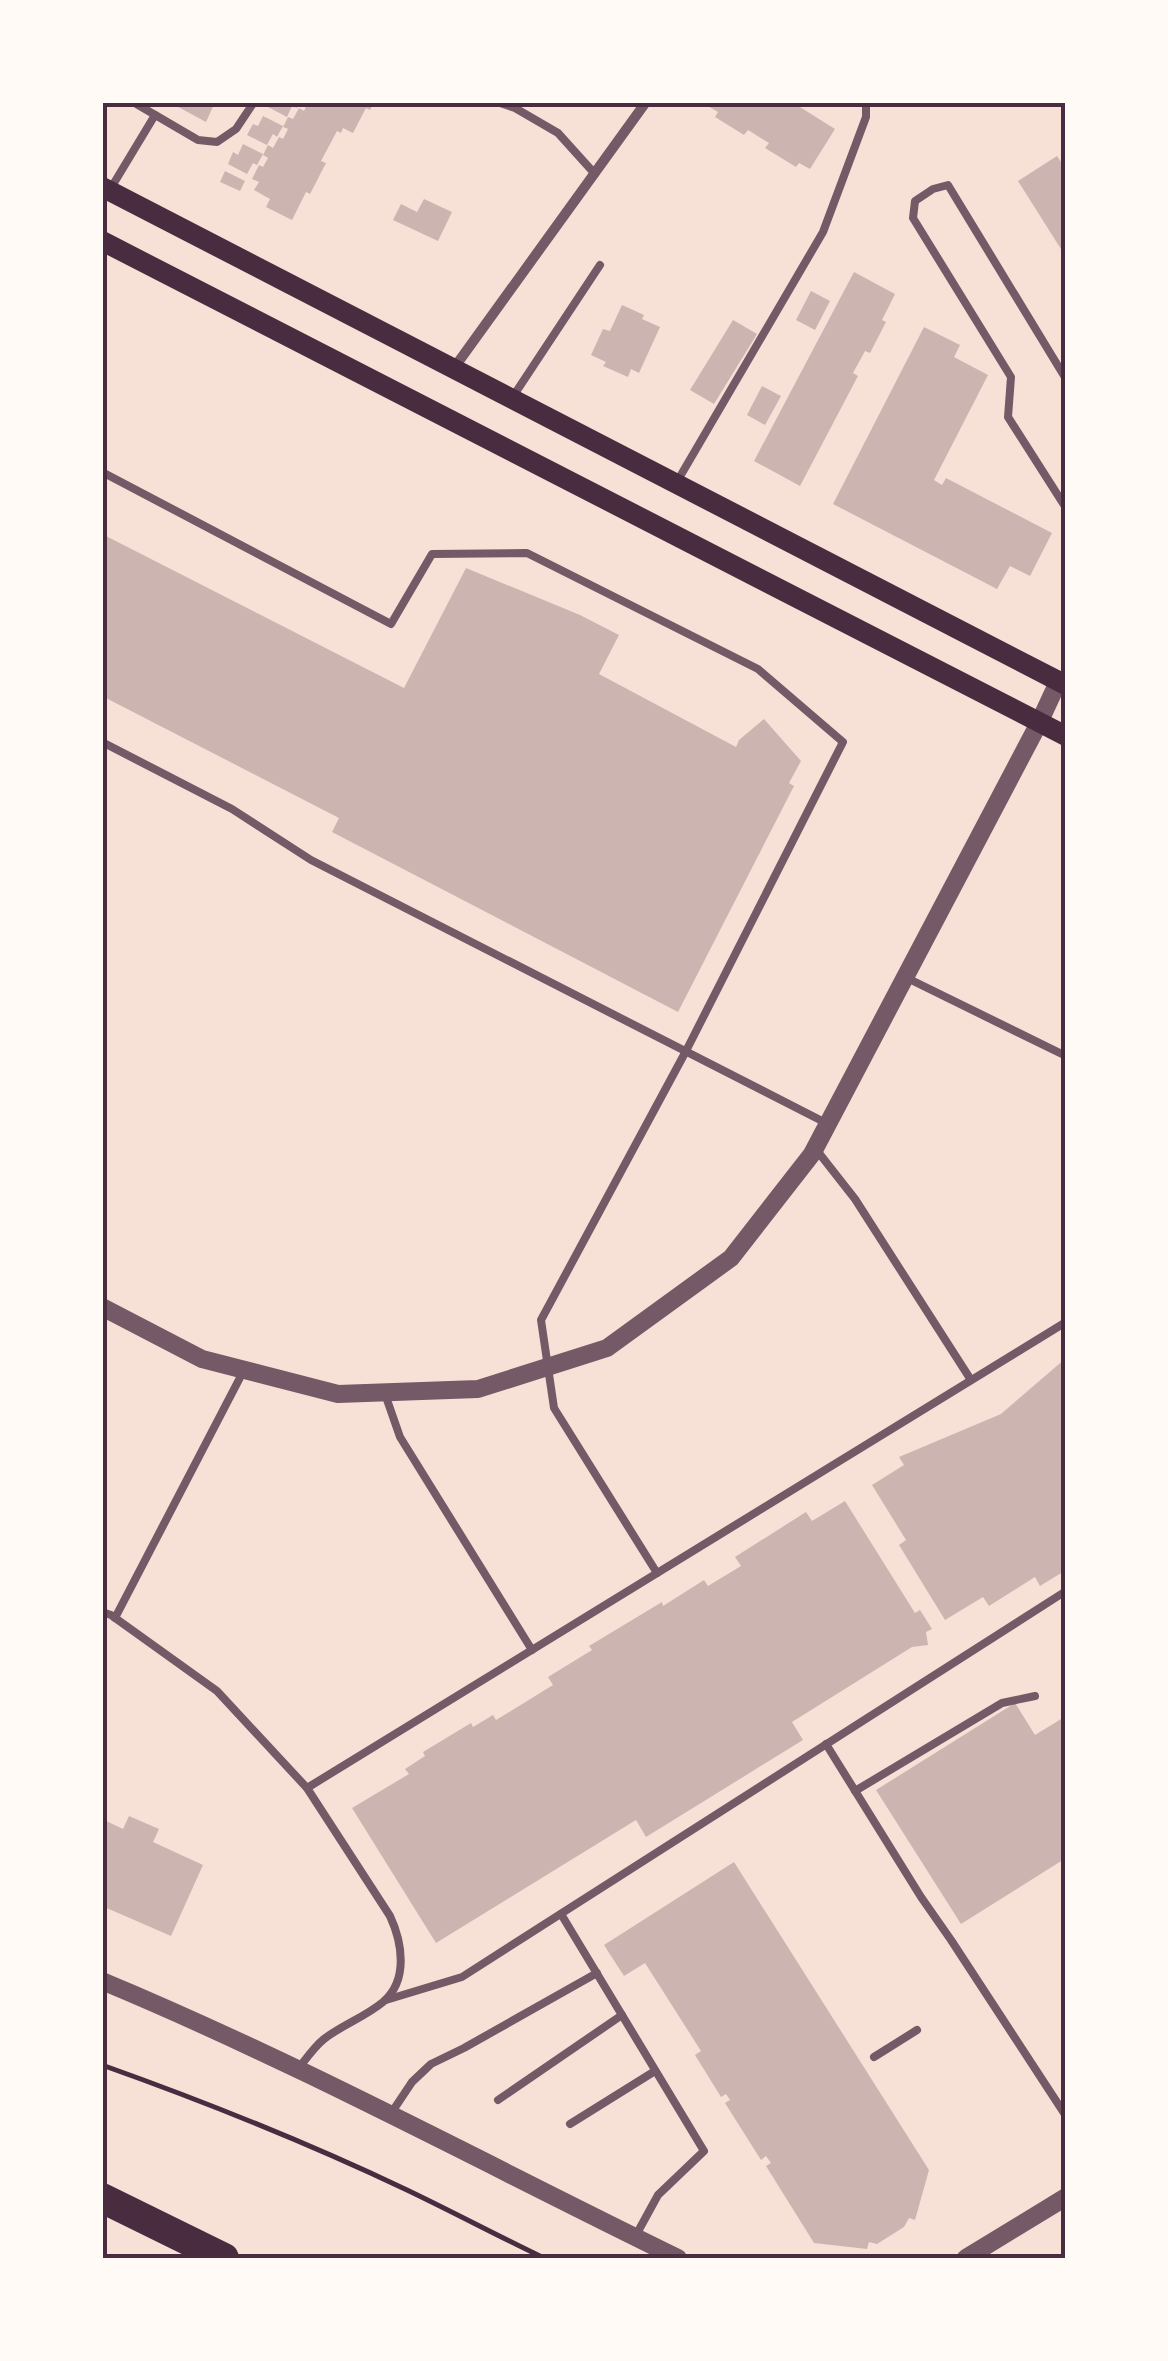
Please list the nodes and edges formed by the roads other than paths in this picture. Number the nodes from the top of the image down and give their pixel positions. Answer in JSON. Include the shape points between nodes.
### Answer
{"nodes":[{"id":1,"x":133,"y":102,"type":"edge"},
{"id":2,"x":254,"y":102,"type":"edge"},
{"id":3,"x":497,"y":102,"type":"edge"},
{"id":4,"x":646,"y":102,"type":"edge"},
{"id":5,"x":866,"y":102,"type":"edge"},
{"id":6,"x":155,"y":115,"type":"junction"},
{"id":7,"x":595,"y":174,"type":"junction"},
{"id":8,"x":105,"y":191,"type":"edge"},
{"id":9,"x":102,"y":241,"type":"edge"},
{"id":10,"x":600,"y":265,"type":"dead end"},
{"id":11,"x":454,"y":368,"type":"junction"},
{"id":12,"x":1066,"y":379,"type":"edge"},
{"id":13,"x":512,"y":398,"type":"junction"},
{"id":14,"x":102,"y":472,"type":"edge"},
{"id":15,"x":676,"y":484,"type":"junction"},
{"id":16,"x":1066,"y":508,"type":"edge"},
{"id":17,"x":1063,"y":678,"type":"edge"},
{"id":18,"x":1039,"y":723,"type":"junction"},
{"id":19,"x":1066,"y":736,"type":"edge"},
{"id":20,"x":102,"y":742,"type":"edge"},
{"id":21,"x":906,"y":977,"type":"junction"},
{"id":22,"x":686,"y":1051,"type":"junction"},
{"id":23,"x":1066,"y":1056,"type":"edge"},
{"id":24,"x":828,"y":1124,"type":"junction"},
{"id":25,"x":815,"y":1148,"type":"junction"},
{"id":26,"x":102,"y":1306,"type":"edge"},
{"id":27,"x":1066,"y":1322,"type":"edge"},
{"id":28,"x":548,"y":1366,"type":"junction"},
{"id":29,"x":244,"y":1370,"type":"junction"},
{"id":30,"x":971,"y":1380,"type":"junction"},
{"id":31,"x":384,"y":1392,"type":"junction"},
{"id":32,"x":656,"y":1574,"type":"junction"},
{"id":33,"x":1066,"y":1591,"type":"edge"},
{"id":34,"x":102,"y":1612,"type":"edge"},
{"id":35,"x":116,"y":1618,"type":"junction"},
{"id":36,"x":532,"y":1650,"type":"junction"},
{"id":37,"x":1035,"y":1696,"type":"dead end"},
{"id":38,"x":826,"y":1744,"type":"junction"},
{"id":39,"x":307,"y":1788,"type":"junction"},
{"id":40,"x":855,"y":1790,"type":"junction"},
{"id":41,"x":561,"y":1914,"type":"junction"},
{"id":42,"x":596,"y":1973,"type":"junction"},
{"id":43,"x":102,"y":1981,"type":"edge"},
{"id":44,"x":386,"y":2000,"type":"junction"},
{"id":45,"x":622,"y":2015,"type":"junction"},
{"id":46,"x":917,"y":2030,"type":"dead end"},
{"id":47,"x":874,"y":2057,"type":"dead end"},
{"id":48,"x":298,"y":2069,"type":"junction"},
{"id":49,"x":655,"y":2071,"type":"junction"},
{"id":50,"x":498,"y":2100,"type":"dead end"},
{"id":51,"x":390,"y":2115,"type":"junction"},
{"id":52,"x":1066,"y":2116,"type":"edge"},
{"id":53,"x":570,"y":2124,"type":"dead end"},
{"id":54,"x":1066,"y":2196,"type":"edge"},
{"id":55,"x":102,"y":2198,"type":"edge"},
{"id":56,"x":635,"y":2237,"type":"junction"},
{"id":57,"x":224,"y":2258,"type":"edge"},
{"id":58,"x":678,"y":2258,"type":"edge"},
{"id":59,"x":966,"y":2258,"type":"edge"}],
"edges":[{"from":1,"to":6,"type":"lane"},
{"from":2,"to":6,"type":"lane","via":[[218,142],[198,140]]},
{"from":3,"to":7,"type":"lane","via":[[558,133]]},
{"from":4,"to":7,"type":"street"},
{"from":5,"to":15,"type":"lane","via":[[823,232]]},
{"from":6,"to":8,"type":"lane"},
{"from":7,"to":11,"type":"street"},
{"from":8,"to":11,"type":"main road"},
{"from":9,"to":18,"type":"main road"},
{"from":10,"to":13,"type":"lane"},
{"from":11,"to":13,"type":"main road"},
{"from":12,"to":16,"type":"lane","via":[[948,185],[915,202],[914,218],[1011,377],[1008,417]]},
{"from":13,"to":15,"type":"main road"},
{"from":14,"to":22,"type":"lane","via":[[390,624],[432,554],[526,553],[758,669],[843,742]]},
{"from":15,"to":17,"type":"main road"},
{"from":17,"to":18,"type":"street"},
{"from":18,"to":19,"type":"main road"},
{"from":18,"to":21,"type":"street"},
{"from":20,"to":22,"type":"lane","via":[[232,809],[312,860]]},
{"from":21,"to":23,"type":"lane"},
{"from":21,"to":24,"type":"street"},
{"from":22,"to":24,"type":"lane"},
{"from":22,"to":28,"type":"lane","via":[[541,1320]]},
{"from":24,"to":25,"type":"street"},
{"from":25,"to":28,"type":"street","via":[[731,1258],[606,1348]]},
{"from":25,"to":30,"type":"lane","via":[[856,1200]]},
{"from":26,"to":29,"type":"street","via":[[202,1359]]},
{"from":27,"to":30,"type":"lane"},
{"from":28,"to":31,"type":"street","via":[[478,1389]]},
{"from":28,"to":32,"type":"lane","via":[[554,1408]]},
{"from":29,"to":31,"type":"street","via":[[338,1394]]},
{"from":29,"to":35,"type":"lane"},
{"from":30,"to":32,"type":"lane"},
{"from":31,"to":36,"type":"lane","via":[[400,1437]]},
{"from":32,"to":36,"type":"lane"},
{"from":33,"to":38,"type":"lane"},
{"from":34,"to":35,"type":"lane"},
{"from":35,"to":39,"type":"lane","via":[[217,1691]]},
{"from":36,"to":39,"type":"lane"},
{"from":37,"to":40,"type":"lane","via":[[1002,1703]]},
{"from":38,"to":40,"type":"lane"},
{"from":38,"to":41,"type":"lane"},
{"from":39,"to":44,"type":"lane","via":[[399,1936],[400,1970]]},
{"from":40,"to":52,"type":"lane"},
{"from":41,"to":42,"type":"lane"},
{"from":41,"to":44,"type":"lane","via":[[462,1977]]},
{"from":42,"to":45,"type":"lane"},
{"from":42,"to":51,"type":"lane","via":[[431,2064]]},
{"from":43,"to":48,"type":"street"},
{"from":44,"to":48,"type":"lane","via":[[321,2041]]},
{"from":45,"to":49,"type":"lane"},
{"from":45,"to":50,"type":"lane"},
{"from":46,"to":47,"type":"lane"},
{"from":48,"to":51,"type":"street"},
{"from":49,"to":53,"type":"lane"},
{"from":49,"to":56,"type":"lane","via":[[704,2152],[658,2195]]},
{"from":51,"to":56,"type":"street"},
{"from":54,"to":59,"type":"street"},
{"from":55,"to":57,"type":"highway"},
{"from":56,"to":58,"type":"street"}]}
